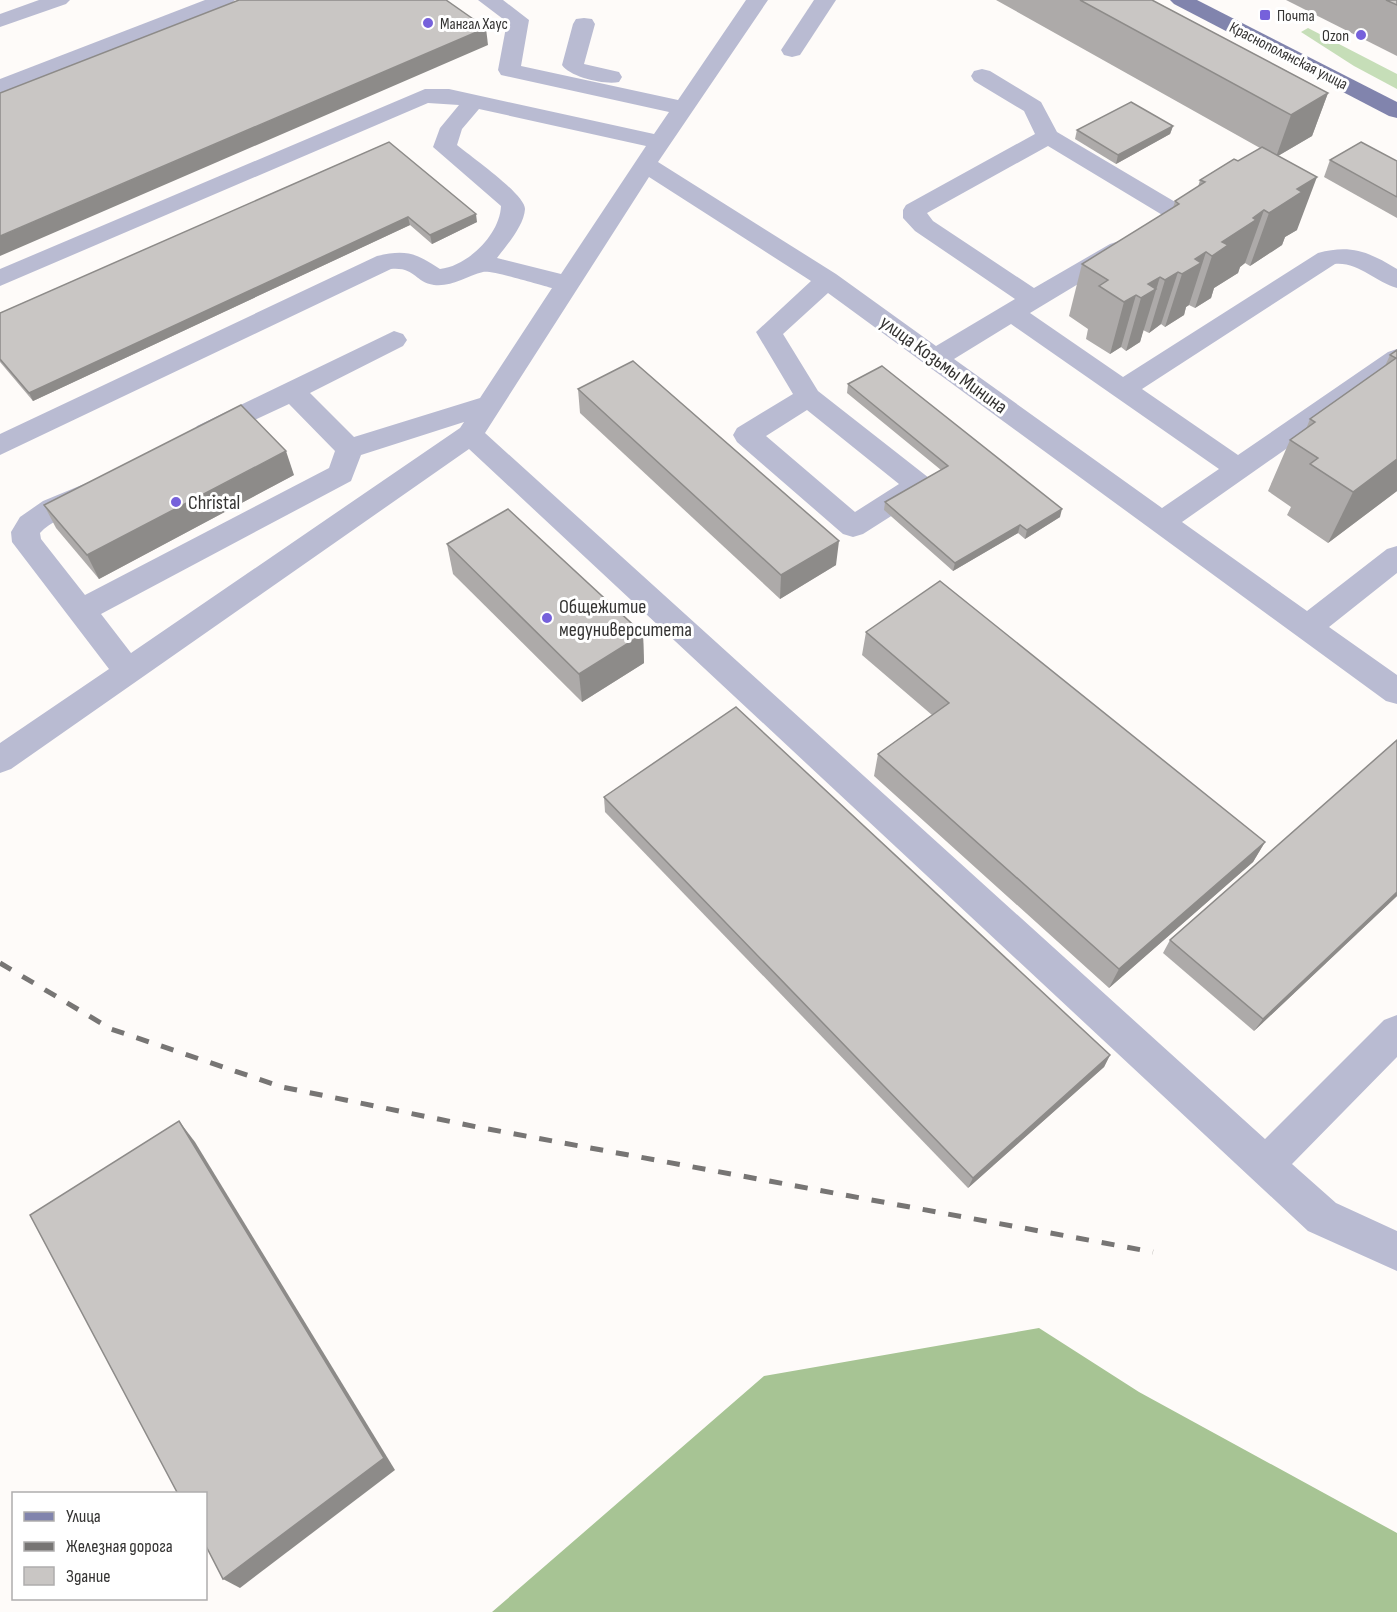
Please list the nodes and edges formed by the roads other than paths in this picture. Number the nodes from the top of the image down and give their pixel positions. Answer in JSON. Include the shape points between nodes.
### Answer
{"nodes":[{"id":1,"x":60,"y":0,"type":"edge"},
{"id":2,"x":224,"y":0,"type":"edge"},
{"id":3,"x":489,"y":0,"type":"edge"},
{"id":4,"x":757,"y":0,"type":"edge"},
{"id":5,"x":825,"y":0,"type":"edge"},
{"id":6,"x":1181,"y":0,"type":"edge"},
{"id":7,"x":0,"y":21,"type":"edge"},
{"id":8,"x":584,"y":24,"type":"dead end"},
{"id":9,"x":792,"y":50,"type":"dead end"},
{"id":10,"x":982,"y":76,"type":"dead end"},
{"id":11,"x":0,"y":87,"type":"edge"},
{"id":12,"x":474,"y":101,"type":"junction"},
{"id":13,"x":688,"y":101,"type":"junction"},
{"id":14,"x":1397,"y":111,"type":"edge"},
{"id":15,"x":1048,"y":136,"type":"junction"},
{"id":16,"x":660,"y":142,"type":"junction"},
{"id":17,"x":645,"y":165,"type":"junction"},
{"id":18,"x":480,"y":262,"type":"junction"},
{"id":19,"x":0,"y":278,"type":"edge"},
{"id":20,"x":827,"y":280,"type":"junction"},
{"id":21,"x":1397,"y":280,"type":"edge"},
{"id":22,"x":568,"y":284,"type":"junction"},
{"id":23,"x":1023,"y":306,"type":"junction"},
{"id":24,"x":394,"y":340,"type":"dead end"},
{"id":25,"x":935,"y":358,"type":"junction"},
{"id":26,"x":1397,"y":358,"type":"edge"},
{"id":27,"x":1123,"y":389,"type":"junction"},
{"id":28,"x":292,"y":391,"type":"junction"},
{"id":29,"x":808,"y":397,"type":"junction"},
{"id":30,"x":491,"y":404,"type":"junction"},
{"id":31,"x":471,"y":435,"type":"junction"},
{"id":32,"x":186,"y":444,"type":"edge"},
{"id":33,"x":0,"y":445,"type":"edge"},
{"id":34,"x":350,"y":449,"type":"junction"},
{"id":35,"x":1239,"y":468,"type":"junction"},
{"id":36,"x":111,"y":481,"type":"edge"},
{"id":37,"x":1162,"y":522,"type":"junction"},
{"id":38,"x":1397,"y":557,"type":"edge"},
{"id":39,"x":81,"y":611,"type":"junction"},
{"id":40,"x":1308,"y":627,"type":"junction"},
{"id":41,"x":128,"y":671,"type":"junction"},
{"id":42,"x":1397,"y":692,"type":"edge"},
{"id":43,"x":4,"y":748,"type":"edge"},
{"id":44,"x":1397,"y":1032,"type":"edge"},
{"id":45,"x":1265,"y":1165,"type":"junction"},
{"id":46,"x":1397,"y":1251,"type":"edge"}],
"edges":[{"from":1,"to":7,"type":"street"},
{"from":2,"to":11,"type":"street"},
{"from":3,"to":13,"type":"street","via":[[518,20],[509,70]]},
{"from":4,"to":13,"type":"street"},
{"from":5,"to":9,"type":"street"},
{"from":6,"to":14,"type":"main road","name":"Краснополянская улица"},
{"from":8,"to":13,"type":"street","via":[[574,58],[577,69]]},
{"from":10,"to":15,"type":"street","via":[[1033,107]]},
{"from":12,"to":16,"type":"street"},
{"from":12,"to":18,"type":"street","via":[[448,133],[445,147],[505,196],[514,210]]},
{"from":12,"to":19,"type":"street","via":[[438,95],[418,98]]},
{"from":13,"to":16,"type":"street"},
{"from":15,"to":23,"type":"street","via":[[915,210],[915,218]]},
{"from":15,"to":23,"type":"street","via":[[1167,221]]},
{"from":16,"to":17,"type":"street"},
{"from":17,"to":20,"type":"street","name":"улица Козьмы Минина"},
{"from":17,"to":22,"type":"street"},
{"from":18,"to":22,"type":"street"},
{"from":18,"to":33,"type":"street","via":[[456,274],[435,277],[409,260],[386,262]]},
{"from":20,"to":25,"type":"street","name":"улица Козьмы Минина"},
{"from":20,"to":29,"type":"street","via":[[769,332]]},
{"from":21,"to":27,"type":"street","via":[[1351,255],[1327,258]]},
{"from":22,"to":30,"type":"street"},
{"from":23,"to":25,"type":"street"},
{"from":23,"to":27,"type":"street"},
{"from":24,"to":28,"type":"street"},
{"from":25,"to":37,"type":"street","name":"улица Козьмы Минина"},
{"from":26,"to":35,"type":"street"},
{"from":27,"to":35,"type":"street"},
{"from":28,"to":32,"type":"street"},
{"from":28,"to":34,"type":"street"},
{"from":29,"to":29,"type":"street","via":[[747,435],[853,528],[919,485]]},
{"from":30,"to":31,"type":"street"},
{"from":30,"to":34,"type":"street"},
{"from":31,"to":41,"type":"street"},
{"from":31,"to":45,"type":"street"},
{"from":34,"to":39,"type":"street","via":[[341,474]]},
{"from":35,"to":37,"type":"street"},
{"from":36,"to":39,"type":"street","via":[[37,518],[25,532],[27,542]]},
{"from":37,"to":40,"type":"street","name":"улица Козьмы Минина"},
{"from":38,"to":40,"type":"street"},
{"from":39,"to":41,"type":"street"},
{"from":40,"to":42,"type":"street","name":"улица Козьмы Минина"},
{"from":41,"to":43,"type":"street"},
{"from":44,"to":45,"type":"street"},
{"from":45,"to":46,"type":"street","via":[[1322,1217]]}]}
